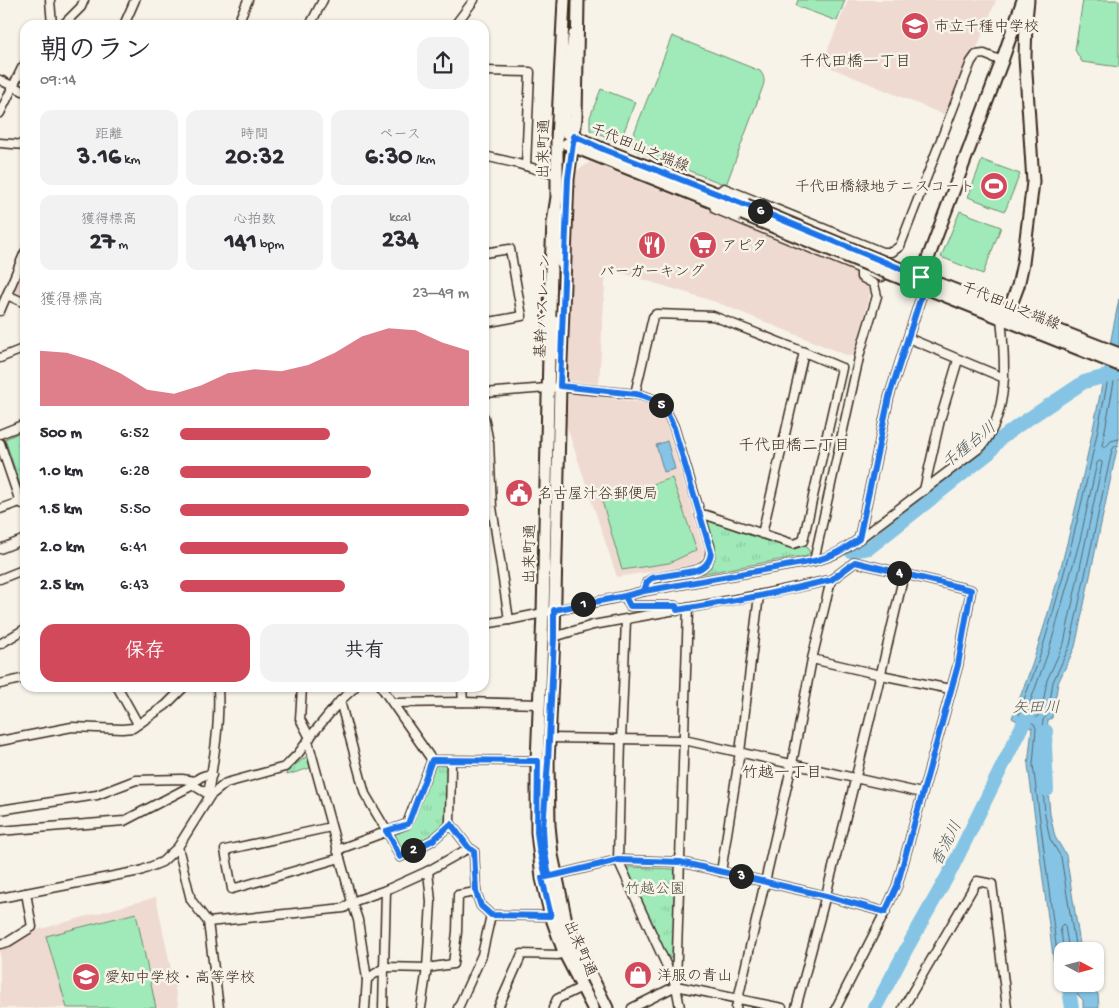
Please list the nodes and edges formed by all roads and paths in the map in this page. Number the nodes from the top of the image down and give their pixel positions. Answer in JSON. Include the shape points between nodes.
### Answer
{"nodes":[{"id":1,"x":50,"y":0,"type":"edge"},
{"id":2,"x":84,"y":0,"type":"edge"},
{"id":3,"x":135,"y":0,"type":"edge"},
{"id":4,"x":248,"y":0,"type":"edge"},
{"id":5,"x":323,"y":0,"type":"edge"},
{"id":6,"x":474,"y":0,"type":"edge"},
{"id":7,"x":564,"y":0,"type":"edge"},
{"id":8,"x":578,"y":0,"type":"edge"},
{"id":9,"x":1023,"y":0,"type":"edge"},
{"id":10,"x":1028,"y":0,"type":"edge"},
{"id":11,"x":52,"y":20,"type":"edge"},
{"id":12,"x":69,"y":20,"type":"edge"},
{"id":13,"x":126,"y":20,"type":"edge"},
{"id":14,"x":240,"y":20,"type":"edge"},
{"id":15,"x":313,"y":20,"type":"edge"},
{"id":16,"x":459,"y":20,"type":"edge"},
{"id":17,"x":1021,"y":24,"type":"junction"},
{"id":18,"x":1002,"y":61,"type":"junction"},
{"id":19,"x":489,"y":71,"type":"edge"},
{"id":20,"x":20,"y":72,"type":"edge"},
{"id":21,"x":0,"y":80,"type":"edge"},
{"id":22,"x":12,"y":87,"type":"junction"},
{"id":23,"x":20,"y":90,"type":"edge"},
{"id":24,"x":0,"y":113,"type":"edge"},
{"id":25,"x":566,"y":138,"type":"junction"},
{"id":26,"x":0,"y":143,"type":"edge"},
{"id":27,"x":20,"y":145,"type":"edge"},
{"id":28,"x":489,"y":157,"type":"edge"},
{"id":29,"x":526,"y":166,"type":"junction"},
{"id":30,"x":562,"y":177,"type":"junction"},
{"id":31,"x":715,"y":198,"type":"junction"},
{"id":32,"x":489,"y":252,"type":"edge"},
{"id":33,"x":892,"y":252,"type":"junction"},
{"id":34,"x":20,"y":264,"type":"edge"},
{"id":35,"x":861,"y":269,"type":"junction"},
{"id":36,"x":915,"y":279,"type":"junction"},
{"id":37,"x":7,"y":295,"type":"junction"},
{"id":38,"x":20,"y":302,"type":"edge"},
{"id":39,"x":0,"y":311,"type":"edge"},
{"id":40,"x":1013,"y":317,"type":"junction"},
{"id":41,"x":489,"y":322,"type":"edge"},
{"id":42,"x":908,"y":338,"type":"junction"},
{"id":43,"x":20,"y":350,"type":"edge"},
{"id":44,"x":804,"y":352,"type":"junction"},
{"id":45,"x":1119,"y":354,"type":"edge"},
{"id":46,"x":0,"y":358,"type":"edge"},
{"id":47,"x":958,"y":360,"type":"junction"},
{"id":48,"x":1119,"y":365,"type":"edge"},
{"id":49,"x":1004,"y":378,"type":"junction"},
{"id":50,"x":553,"y":387,"type":"junction"},
{"id":51,"x":489,"y":393,"type":"edge"},
{"id":52,"x":636,"y":394,"type":"junction"},
{"id":53,"x":20,"y":426,"type":"edge"},
{"id":54,"x":0,"y":434,"type":"edge"},
{"id":55,"x":0,"y":443,"type":"edge"},
{"id":56,"x":924,"y":490,"type":"junction"},
{"id":57,"x":20,"y":496,"type":"edge"},
{"id":58,"x":20,"y":505,"type":"edge"},
{"id":59,"x":0,"y":509,"type":"edge"},
{"id":60,"x":489,"y":512,"type":"edge"},
{"id":61,"x":700,"y":515,"type":"junction"},
{"id":62,"x":762,"y":534,"type":"junction"},
{"id":63,"x":859,"y":539,"type":"junction"},
{"id":64,"x":20,"y":541,"type":"edge"},
{"id":65,"x":0,"y":549,"type":"edge"},
{"id":66,"x":814,"y":561,"type":"junction"},
{"id":67,"x":20,"y":571,"type":"edge"},
{"id":68,"x":904,"y":574,"type":"junction"},
{"id":69,"x":0,"y":579,"type":"edge"},
{"id":70,"x":831,"y":580,"type":"junction"},
{"id":71,"x":645,"y":588,"type":"junction"},
{"id":72,"x":625,"y":596,"type":"junction"},
{"id":73,"x":759,"y":596,"type":"junction"},
{"id":74,"x":688,"y":608,"type":"junction"},
{"id":75,"x":677,"y":610,"type":"junction"},
{"id":76,"x":548,"y":612,"type":"junction"},
{"id":77,"x":509,"y":620,"type":"junction"},
{"id":78,"x":626,"y":620,"type":"junction"},
{"id":79,"x":489,"y":623,"type":"edge"},
{"id":80,"x":20,"y":632,"type":"edge"},
{"id":81,"x":554,"y":638,"type":"junction"},
{"id":82,"x":0,"y":644,"type":"edge"},
{"id":83,"x":812,"y":659,"type":"junction"},
{"id":84,"x":881,"y":675,"type":"junction"},
{"id":85,"x":20,"y":679,"type":"edge"},
{"id":86,"x":0,"y":684,"type":"edge"},
{"id":87,"x":950,"y":689,"type":"junction"},
{"id":88,"x":120,"y":692,"type":"edge"},
{"id":89,"x":179,"y":692,"type":"edge"},
{"id":90,"x":218,"y":692,"type":"edge"},
{"id":91,"x":302,"y":692,"type":"edge"},
{"id":92,"x":350,"y":692,"type":"edge"},
{"id":93,"x":385,"y":692,"type":"edge"},
{"id":94,"x":462,"y":692,"type":"edge"},
{"id":95,"x":340,"y":701,"type":"junction"},
{"id":96,"x":463,"y":702,"type":"junction"},
{"id":97,"x":393,"y":703,"type":"junction"},
{"id":98,"x":540,"y":704,"type":"junction"},
{"id":99,"x":138,"y":724,"type":"junction"},
{"id":100,"x":549,"y":738,"type":"junction"},
{"id":101,"x":309,"y":740,"type":"junction"},
{"id":102,"x":620,"y":740,"type":"junction"},
{"id":103,"x":684,"y":740,"type":"junction"},
{"id":104,"x":0,"y":741,"type":"edge"},
{"id":105,"x":740,"y":752,"type":"junction"},
{"id":106,"x":432,"y":760,"type":"junction"},
{"id":107,"x":452,"y":761,"type":"junction"},
{"id":108,"x":543,"y":761,"type":"junction"},
{"id":109,"x":792,"y":764,"type":"junction"},
{"id":110,"x":212,"y":775,"type":"junction"},
{"id":111,"x":856,"y":778,"type":"junction"},
{"id":112,"x":194,"y":783,"type":"junction"},
{"id":113,"x":922,"y":793,"type":"junction"},
{"id":114,"x":209,"y":795,"type":"junction"},
{"id":115,"x":0,"y":810,"type":"edge"},
{"id":116,"x":451,"y":824,"type":"junction"},
{"id":117,"x":331,"y":827,"type":"junction"},
{"id":118,"x":0,"y":831,"type":"edge"},
{"id":119,"x":386,"y":831,"type":"junction"},
{"id":120,"x":178,"y":847,"type":"junction"},
{"id":121,"x":469,"y":848,"type":"junction"},
{"id":122,"x":337,"y":850,"type":"junction"},
{"id":123,"x":340,"y":858,"type":"junction"},
{"id":124,"x":618,"y":860,"type":"junction"},
{"id":125,"x":680,"y":862,"type":"junction"},
{"id":126,"x":428,"y":871,"type":"junction"},
{"id":127,"x":722,"y":872,"type":"junction"},
{"id":128,"x":548,"y":877,"type":"junction"},
{"id":129,"x":766,"y":882,"type":"junction"},
{"id":130,"x":386,"y":890,"type":"junction"},
{"id":131,"x":476,"y":892,"type":"junction"},
{"id":132,"x":26,"y":893,"type":"junction"},
{"id":133,"x":826,"y":896,"type":"junction"},
{"id":134,"x":0,"y":898,"type":"edge"},
{"id":135,"x":352,"y":902,"type":"junction"},
{"id":136,"x":885,"y":912,"type":"junction"},
{"id":137,"x":491,"y":915,"type":"junction"},
{"id":138,"x":560,"y":916,"type":"junction"},
{"id":139,"x":208,"y":922,"type":"junction"},
{"id":140,"x":0,"y":944,"type":"edge"},
{"id":141,"x":564,"y":952,"type":"junction"},
{"id":142,"x":385,"y":968,"type":"junction"},
{"id":143,"x":427,"y":968,"type":"junction"},
{"id":144,"x":367,"y":979,"type":"junction"},
{"id":145,"x":676,"y":986,"type":"junction"},
{"id":146,"x":582,"y":987,"type":"junction"},
{"id":147,"x":738,"y":998,"type":"junction"},
{"id":148,"x":219,"y":1008,"type":"edge"},
{"id":149,"x":365,"y":1008,"type":"edge"},
{"id":150,"x":383,"y":1008,"type":"edge"},
{"id":151,"x":421,"y":1008,"type":"edge"},
{"id":152,"x":458,"y":1008,"type":"edge"},
{"id":153,"x":498,"y":1008,"type":"edge"},
{"id":154,"x":553,"y":1008,"type":"edge"},
{"id":155,"x":594,"y":1008,"type":"edge"},
{"id":156,"x":607,"y":1008,"type":"edge"},
{"id":157,"x":632,"y":1008,"type":"edge"},
{"id":158,"x":680,"y":1008,"type":"edge"},
{"id":159,"x":736,"y":1008,"type":"edge"},
{"id":160,"x":782,"y":1008,"type":"edge"},
{"id":161,"x":796,"y":1008,"type":"edge"},
{"id":162,"x":836,"y":1008,"type":"edge"},
{"id":163,"x":903,"y":1008,"type":"edge"},
{"id":164,"x":1007,"y":1008,"type":"edge"}],
"edges":[{"from":1,"to":11,"type":"street"},
{"from":2,"to":12,"type":"street"},
{"from":3,"to":13,"type":"street"},
{"from":4,"to":14,"type":"street"},
{"from":5,"to":15,"type":"street"},
{"from":6,"to":16,"type":"street"},
{"from":7,"to":25,"type":"main road","name":"出来町通"},
{"from":8,"to":25,"type":"main road","name":"出来町通","via":[[576,118]]},
{"from":9,"to":17,"type":"main road"},
{"from":10,"to":17,"type":"main road"},
{"from":17,"to":18,"type":"main road"},
{"from":17,"to":40,"type":"main road","via":[[1032,182]]},
{"from":18,"to":33,"type":"street","via":[[984,54],[976,55],[971,62],[900,246]]},
{"from":18,"to":36,"type":"main road"},
{"from":19,"to":29,"type":"street","via":[[530,72]]},
{"from":20,"to":22,"type":"street"},
{"from":21,"to":22,"type":"street"},
{"from":22,"to":23,"type":"street"},
{"from":22,"to":24,"type":"street"},
{"from":25,"to":30,"type":"main road","name":"出来町通"},
{"from":25,"to":30,"type":"main road","name":"出来町通"},
{"from":25,"to":31,"type":"main road","name":"千代田山之端線","via":[[605,150]]},
{"from":26,"to":27,"type":"street"},
{"from":28,"to":29,"type":"street"},
{"from":29,"to":30,"type":"street"},
{"from":30,"to":50,"type":"main road","name":"出来町通"},
{"from":30,"to":50,"type":"main road","name":"出来町通","via":[[557,197],[551,269]]},
{"from":31,"to":33,"type":"street","via":[[724,188],[882,252]]},
{"from":31,"to":35,"type":"street","via":[[715,209]]},
{"from":31,"to":36,"type":"main road","name":"千代田山之端線","bridge":true},
{"from":32,"to":41,"type":"street","via":[[510,249],[522,316]]},
{"from":33,"to":35,"type":"street","via":[[882,277]]},
{"from":34,"to":37,"type":"street"},
{"from":35,"to":66,"type":"street","via":[[861,277],[874,284],[877,296],[860,353]]},
{"from":36,"to":40,"type":"main road","name":"千代田山之端線"},
{"from":36,"to":42,"type":"street","via":[[921,297]]},
{"from":37,"to":38,"type":"street"},
{"from":37,"to":39,"type":"street"},
{"from":40,"to":45,"type":"main road"},
{"from":40,"to":48,"type":"main road","name":"千代田山之端線"},
{"from":40,"to":49,"type":"street","via":[[1004,349]]},
{"from":42,"to":47,"type":"street"},
{"from":42,"to":63,"type":"street","via":[[889,397]]},
{"from":43,"to":46,"type":"street"},
{"from":44,"to":52,"type":"street","via":[[713,316],[656,314],[652,317]]},
{"from":44,"to":62,"type":"street"},
{"from":44,"to":62,"type":"street","via":[[842,368],[803,541],[793,544]]},
{"from":47,"to":49,"type":"street"},
{"from":47,"to":56,"type":"street"},
{"from":49,"to":56,"type":"street","via":[[997,418],[989,437],[982,446]]},
{"from":50,"to":51,"type":"street"},
{"from":50,"to":52,"type":"street"},
{"from":50,"to":76,"type":"main road","name":"出来町通"},
{"from":50,"to":76,"type":"main road","name":"出来町通","via":[[548,417]]},
{"from":52,"to":61,"type":"street","via":[[656,400],[667,410]]},
{"from":53,"to":54,"type":"street"},
{"from":55,"to":57,"type":"street"},
{"from":56,"to":63,"type":"street"},
{"from":58,"to":59,"type":"street"},
{"from":60,"to":77,"type":"street"},
{"from":61,"to":62,"type":"street"},
{"from":61,"to":71,"type":"street","via":[[711,552],[707,564],[694,571],[652,578]]},
{"from":63,"to":66,"type":"street","via":[[829,558]]},
{"from":64,"to":65,"type":"street"},
{"from":66,"to":71,"type":"street"},
{"from":67,"to":69,"type":"street"},
{"from":68,"to":70,"type":"street","via":[[855,562]]},
{"from":68,"to":84,"type":"street"},
{"from":68,"to":87,"type":"street","via":[[971,590],[958,665]]},
{"from":70,"to":73,"type":"street"},
{"from":70,"to":83,"type":"street"},
{"from":71,"to":72,"type":"street"},
{"from":72,"to":75,"type":"street","via":[[630,606],[676,606]]},
{"from":72,"to":76,"type":"street"},
{"from":73,"to":74,"type":"street"},
{"from":73,"to":105,"type":"street"},
{"from":74,"to":75,"type":"street"},
{"from":74,"to":103,"type":"street"},
{"from":75,"to":78,"type":"street"},
{"from":76,"to":77,"type":"street"},
{"from":76,"to":81,"type":"main road","name":"出来町通"},
{"from":76,"to":98,"type":"main road","name":"出来町通"},
{"from":77,"to":79,"type":"street"},
{"from":78,"to":81,"type":"street","via":[[593,625]]},
{"from":78,"to":102,"type":"street"},
{"from":80,"to":82,"type":"street"},
{"from":81,"to":100,"type":"main road","name":"出来町通"},
{"from":83,"to":84,"type":"street"},
{"from":83,"to":109,"type":"street"},
{"from":84,"to":87,"type":"street"},
{"from":84,"to":111,"type":"street"},
{"from":85,"to":86,"type":"street"},
{"from":87,"to":113,"type":"street"},
{"from":88,"to":99,"type":"street"},
{"from":89,"to":99,"type":"street"},
{"from":90,"to":110,"type":"street"},
{"from":91,"to":101,"type":"street","via":[[300,719]]},
{"from":92,"to":95,"type":"street"},
{"from":93,"to":97,"type":"street"},
{"from":94,"to":96,"type":"street"},
{"from":95,"to":101,"type":"street"},
{"from":95,"to":119,"type":"street","via":[[366,794]]},
{"from":96,"to":97,"type":"street"},
{"from":96,"to":98,"type":"street"},
{"from":97,"to":106,"type":"street"},
{"from":98,"to":108,"type":"main road","name":"出来町通"},
{"from":99,"to":104,"type":"street","via":[[122,729],[72,727]]},
{"from":100,"to":102,"type":"street"},
{"from":100,"to":108,"type":"main road","name":"出来町通"},
{"from":101,"to":114,"type":"street","via":[[285,767],[226,783]]},
{"from":101,"to":117,"type":"street"},
{"from":102,"to":103,"type":"street"},
{"from":102,"to":124,"type":"street"},
{"from":103,"to":105,"type":"street"},
{"from":103,"to":125,"type":"street"},
{"from":105,"to":109,"type":"street"},
{"from":105,"to":127,"type":"street"},
{"from":106,"to":107,"type":"street"},
{"from":106,"to":119,"type":"street","via":[[408,824]]},
{"from":107,"to":108,"type":"street"},
{"from":107,"to":116,"type":"street"},
{"from":108,"to":128,"type":"main road","via":[[552,856]]},
{"from":108,"to":128,"type":"main road","name":"出来町通","via":[[537,832]]},
{"from":109,"to":111,"type":"street"},
{"from":109,"to":129,"type":"street"},
{"from":110,"to":112,"type":"street","via":[[207,774]]},
{"from":110,"to":114,"type":"street"},
{"from":111,"to":113,"type":"street"},
{"from":111,"to":133,"type":"street"},
{"from":112,"to":114,"type":"street"},
{"from":112,"to":115,"type":"street","via":[[182,779],[136,780],[97,795]]},
{"from":112,"to":118,"type":"street","via":[[124,821]]},
{"from":113,"to":136,"type":"street","via":[[897,886]]},
{"from":114,"to":120,"type":"street"},
{"from":116,"to":119,"type":"street","via":[[433,840],[400,857]]},
{"from":116,"to":121,"type":"street"},
{"from":117,"to":122,"type":"street"},
{"from":117,"to":123,"type":"street","via":[[225,850],[232,889]]},
{"from":119,"to":122,"type":"street"},
{"from":120,"to":132,"type":"street","via":[[162,862],[140,871]]},
{"from":120,"to":139,"type":"street","via":[[191,900]]},
{"from":121,"to":126,"type":"street"},
{"from":121,"to":131,"type":"street","via":[[474,851]]},
{"from":122,"to":123,"type":"street"},
{"from":123,"to":135,"type":"street"},
{"from":124,"to":125,"type":"street"},
{"from":124,"to":128,"type":"street"},
{"from":124,"to":145,"type":"street"},
{"from":125,"to":127,"type":"street"},
{"from":125,"to":145,"type":"street"},
{"from":126,"to":130,"type":"street"},
{"from":126,"to":143,"type":"street","via":[[431,902]]},
{"from":127,"to":129,"type":"street"},
{"from":128,"to":138,"type":"main road"},
{"from":129,"to":133,"type":"street"},
{"from":129,"to":147,"type":"street"},
{"from":130,"to":135,"type":"street"},
{"from":130,"to":142,"type":"street"},
{"from":131,"to":137,"type":"street","via":[[481,906]]},
{"from":131,"to":143,"type":"street","via":[[458,895],[453,964]]},
{"from":132,"to":134,"type":"street"},
{"from":132,"to":140,"type":"street","via":[[32,927]]},
{"from":133,"to":136,"type":"street"},
{"from":133,"to":161,"type":"street"},
{"from":135,"to":139,"type":"street","via":[[344,908]]},
{"from":135,"to":144,"type":"street"},
{"from":136,"to":162,"type":"street"},
{"from":137,"to":138,"type":"street"},
{"from":137,"to":152,"type":"street","via":[[482,955]]},
{"from":138,"to":141,"type":"main road","name":"出来町通"},
{"from":138,"to":155,"type":"street"},
{"from":138,"to":156,"type":"main road","name":"出来町通"},
{"from":139,"to":148,"type":"street"},
{"from":141,"to":146,"type":"main road","name":"出来町通"},
{"from":141,"to":153,"type":"street","via":[[558,955],[522,954]]},
{"from":142,"to":143,"type":"street"},
{"from":142,"to":144,"type":"street"},
{"from":142,"to":150,"type":"street"},
{"from":143,"to":151,"type":"street"},
{"from":144,"to":149,"type":"street"},
{"from":145,"to":147,"type":"street"},
{"from":145,"to":157,"type":"street"},
{"from":145,"to":158,"type":"street"},
{"from":146,"to":154,"type":"street","via":[[557,999]]},
{"from":146,"to":155,"type":"main road","name":"出来町通"},
{"from":147,"to":159,"type":"street"},
{"from":147,"to":160,"type":"street"},
{"from":163,"to":164,"type":"street","via":[[977,881],[992,884]]}]}
